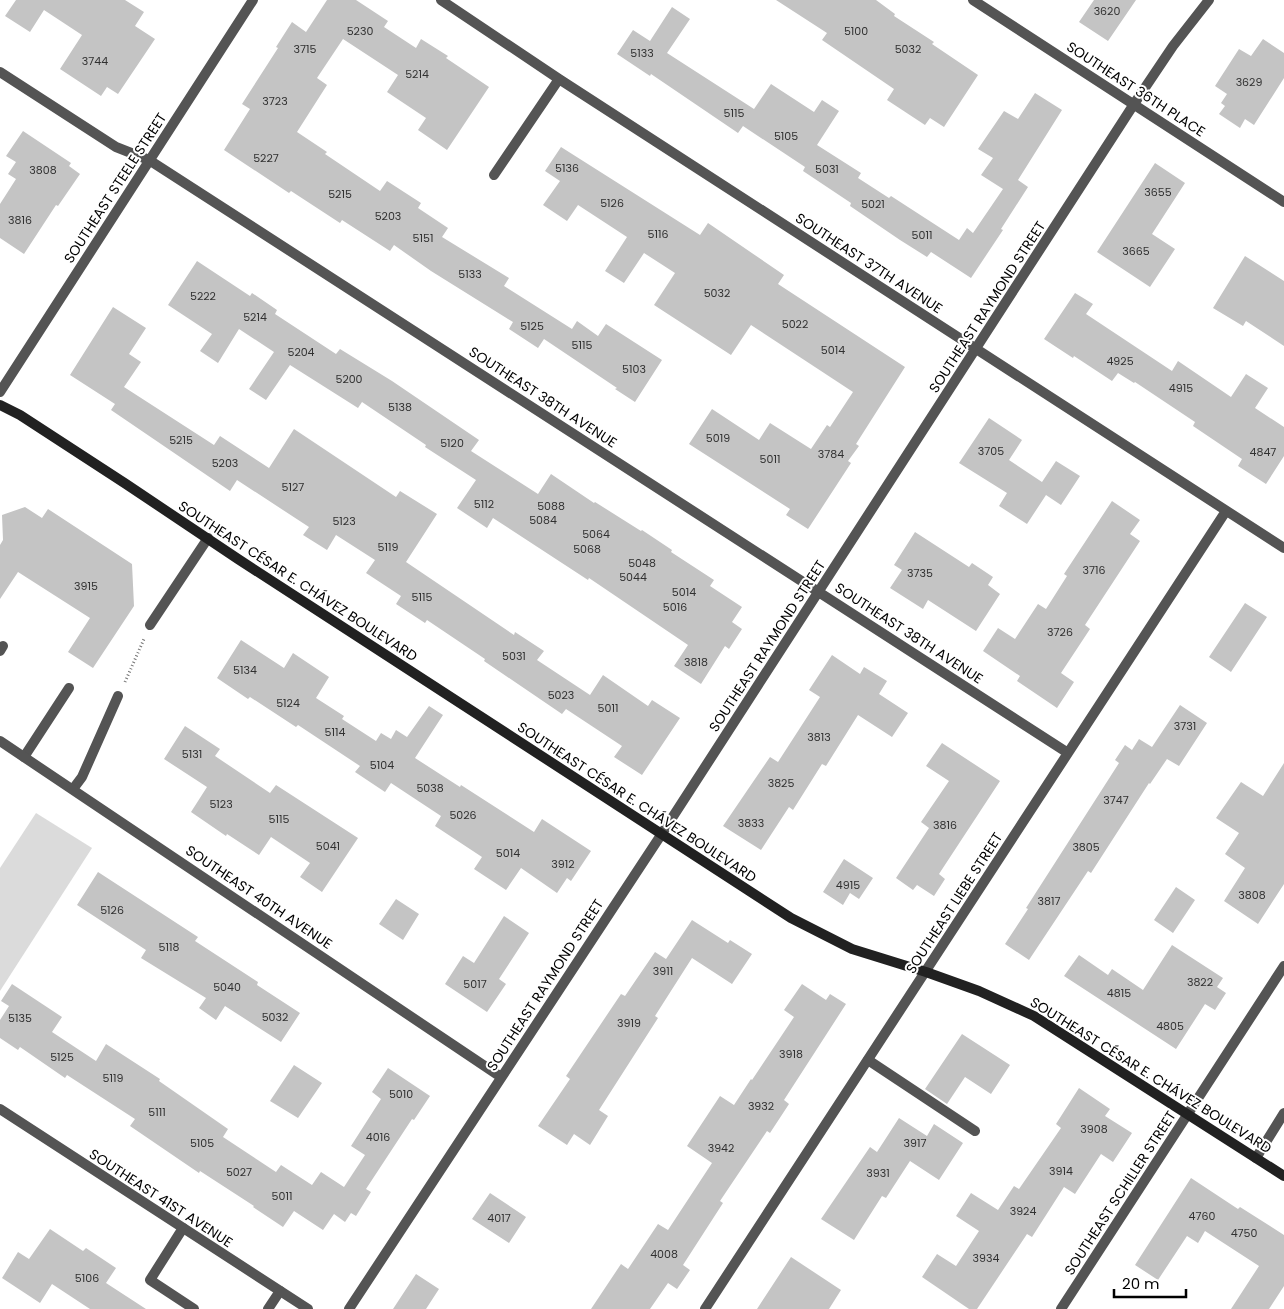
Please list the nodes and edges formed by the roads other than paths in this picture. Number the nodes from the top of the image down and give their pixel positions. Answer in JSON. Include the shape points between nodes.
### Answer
{"nodes":[{"id":1,"x":253,"y":0,"type":"edge"},
{"id":2,"x":441,"y":0,"type":"edge"},
{"id":3,"x":973,"y":0,"type":"edge"},
{"id":4,"x":1210,"y":0,"type":"edge"},
{"id":5,"x":0,"y":72,"type":"edge"},
{"id":6,"x":559,"y":79,"type":"junction"},
{"id":7,"x":1134,"y":104,"type":"junction"},
{"id":8,"x":149,"y":160,"type":"junction"},
{"id":9,"x":494,"y":175,"type":"dead end"},
{"id":10,"x":1284,"y":202,"type":"edge"},
{"id":11,"x":976,"y":349,"type":"junction"},
{"id":12,"x":0,"y":392,"type":"edge"},
{"id":13,"x":0,"y":405,"type":"edge"},
{"id":14,"x":1226,"y":510,"type":"junction"},
{"id":15,"x":208,"y":538,"type":"junction"},
{"id":16,"x":1284,"y":548,"type":"edge"},
{"id":17,"x":819,"y":591,"type":"junction"},
{"id":18,"x":150,"y":625,"type":"road end"},
{"id":19,"x":69,"y":688,"type":"dead end"},
{"id":20,"x":118,"y":696,"type":"road end"},
{"id":21,"x":0,"y":741,"type":"edge"},
{"id":22,"x":1068,"y":753,"type":"junction"},
{"id":23,"x":24,"y":757,"type":"junction"},
{"id":24,"x":73,"y":789,"type":"junction"},
{"id":25,"x":661,"y":835,"type":"junction"},
{"id":26,"x":1284,"y":966,"type":"edge"},
{"id":27,"x":926,"y":972,"type":"junction"},
{"id":28,"x":868,"y":1060,"type":"junction"},
{"id":29,"x":502,"y":1077,"type":"junction"},
{"id":30,"x":0,"y":1109,"type":"edge"},
{"id":31,"x":1284,"y":1113,"type":"edge"},
{"id":32,"x":1187,"y":1114,"type":"junction"},
{"id":33,"x":975,"y":1131,"type":"dead end"},
{"id":34,"x":1256,"y":1158,"type":"junction"},
{"id":35,"x":1284,"y":1176,"type":"edge"},
{"id":36,"x":183,"y":1228,"type":"junction"},
{"id":37,"x":280,"y":1291,"type":"junction"},
{"id":38,"x":194,"y":1309,"type":"edge"},
{"id":39,"x":268,"y":1309,"type":"edge"},
{"id":40,"x":308,"y":1309,"type":"edge"},
{"id":41,"x":349,"y":1309,"type":"edge"},
{"id":42,"x":705,"y":1309,"type":"edge"},
{"id":43,"x":1061,"y":1309,"type":"edge"}],
"edges":[{"from":1,"to":8,"type":"street","name":"SOUTHEAST STEELE STREET"},
{"from":2,"to":6,"type":"street","name":"SOUTHEAST 37TH AVENUE"},
{"from":3,"to":7,"type":"street","name":"SOUTHEAST 36TH PLACE"},
{"from":4,"to":7,"type":"street","name":"SOUTHEAST RAYMOND STREET","via":[[1173,46]]},
{"from":5,"to":8,"type":"street","name":"SOUTHEAST 38TH AVENUE","via":[[116,147]]},
{"from":6,"to":9,"type":"street"},
{"from":6,"to":11,"type":"street","name":"SOUTHEAST 37TH AVENUE"},
{"from":7,"to":10,"type":"street","name":"SOUTHEAST 36TH PLACE"},
{"from":7,"to":11,"type":"street","name":"SOUTHEAST RAYMOND STREET"},
{"from":8,"to":12,"type":"street","name":"SOUTHEAST STEELE STREET"},
{"from":8,"to":17,"type":"street","name":"SOUTHEAST 38TH AVENUE"},
{"from":11,"to":14,"type":"street","name":"SOUTHEAST 37TH AVENUE"},
{"from":11,"to":17,"type":"street","name":"SOUTHEAST RAYMOND STREET"},
{"from":13,"to":15,"type":"main road","name":"SOUTHEAST CÉSAR E. CHÁVEZ BOULEVARD"},
{"from":14,"to":16,"type":"street","name":"SOUTHEAST 37TH AVENUE"},
{"from":14,"to":22,"type":"street","name":"SOUTHEAST LIEBE STREET"},
{"from":15,"to":18,"type":"street"},
{"from":15,"to":25,"type":"main road","name":"SOUTHEAST CÉSAR E. CHÁVEZ BOULEVARD"},
{"from":17,"to":22,"type":"street","name":"SOUTHEAST 38TH AVENUE"},
{"from":17,"to":25,"type":"street","name":"SOUTHEAST RAYMOND STREET"},
{"from":19,"to":23,"type":"street"},
{"from":20,"to":24,"type":"street","via":[[82,777]]},
{"from":21,"to":23,"type":"street","name":"SOUTHEAST 40TH AVENUE"},
{"from":22,"to":27,"type":"street","name":"SOUTHEAST LIEBE STREET"},
{"from":23,"to":24,"type":"street","name":"SOUTHEAST 40TH AVENUE"},
{"from":24,"to":29,"type":"street","name":"SOUTHEAST 40TH AVENUE"},
{"from":25,"to":27,"type":"main road","name":"SOUTHEAST CÉSAR E. CHÁVEZ BOULEVARD","via":[[826,937],[852,949]]},
{"from":25,"to":29,"type":"street","name":"SOUTHEAST RAYMOND STREET"},
{"from":26,"to":32,"type":"street","name":"SOUTHEAST SCHILLER STREET"},
{"from":27,"to":28,"type":"street","name":"SOUTHEAST LIEBE STREET"},
{"from":27,"to":32,"type":"main road","name":"SOUTHEAST CÉSAR E. CHÁVEZ BOULEVARD","via":[[1034,1016]]},
{"from":28,"to":33,"type":"street"},
{"from":28,"to":42,"type":"street","name":"SOUTHEAST LIEBE STREET"},
{"from":29,"to":41,"type":"street","name":"SOUTHEAST RAYMOND STREET"},
{"from":30,"to":36,"type":"street","name":"SOUTHEAST 41ST AVENUE"},
{"from":31,"to":34,"type":"street"},
{"from":32,"to":34,"type":"main road","name":"SOUTHEAST CÉSAR E. CHÁVEZ BOULEVARD"},
{"from":32,"to":43,"type":"street","name":"SOUTHEAST SCHILLER STREET"},
{"from":34,"to":35,"type":"main road","name":"SOUTHEAST CÉSAR E. CHÁVEZ BOULEVARD"},
{"from":36,"to":37,"type":"street","name":"SOUTHEAST 41ST AVENUE"},
{"from":36,"to":38,"type":"street","via":[[150,1280]]},
{"from":37,"to":39,"type":"street"},
{"from":37,"to":40,"type":"street","name":"SOUTHEAST 41ST AVENUE"}]}
